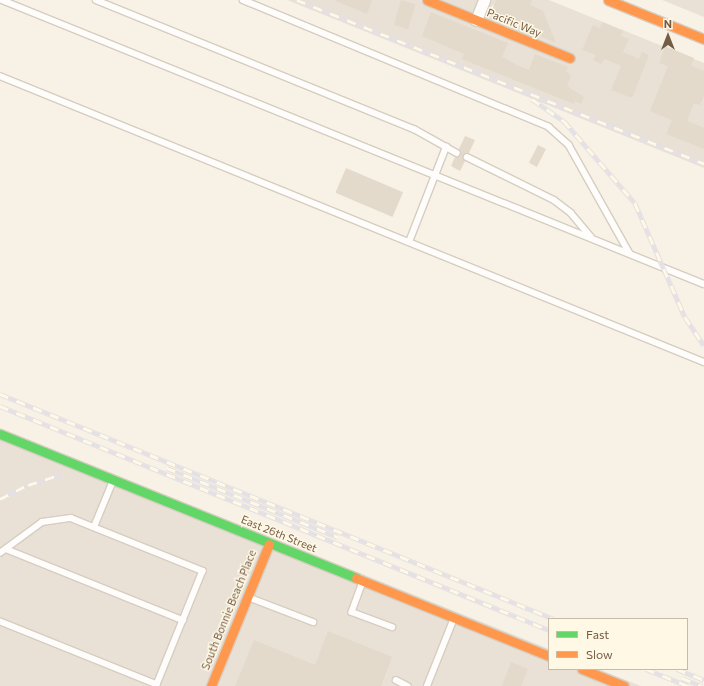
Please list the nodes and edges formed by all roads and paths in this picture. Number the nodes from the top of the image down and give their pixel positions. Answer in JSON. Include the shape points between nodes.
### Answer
{"nodes":[{"id":1,"x":2,"y":0,"type":"edge"},
{"id":2,"x":96,"y":0,"type":"edge"},
{"id":3,"x":243,"y":0,"type":"edge"},
{"id":4,"x":427,"y":0,"type":"edge"},
{"id":5,"x":484,"y":0,"type":"edge"},
{"id":6,"x":608,"y":0,"type":"edge"},
{"id":7,"x":476,"y":20,"type":"junction"},
{"id":8,"x":704,"y":39,"type":"edge"},
{"id":9,"x":570,"y":58,"type":"dead end"},
{"id":10,"x":0,"y":76,"type":"edge"},
{"id":11,"x":446,"y":147,"type":"junction"},
{"id":12,"x":457,"y":153,"type":"dead end"},
{"id":13,"x":467,"y":157,"type":"dead end"},
{"id":14,"x":435,"y":175,"type":"junction"},
{"id":15,"x":591,"y":237,"type":"junction"},
{"id":16,"x":408,"y":242,"type":"junction"},
{"id":17,"x":629,"y":253,"type":"junction"},
{"id":18,"x":704,"y":284,"type":"edge"},
{"id":19,"x":704,"y":362,"type":"edge"},
{"id":20,"x":0,"y":434,"type":"edge"},
{"id":21,"x":113,"y":480,"type":"junction"},
{"id":22,"x":94,"y":527,"type":"junction"},
{"id":23,"x":269,"y":544,"type":"junction"},
{"id":24,"x":6,"y":548,"type":"junction"},
{"id":25,"x":0,"y":553,"type":"edge"},
{"id":26,"x":364,"y":581,"type":"junction"},
{"id":27,"x":248,"y":596,"type":"junction"},
{"id":28,"x":454,"y":618,"type":"junction"},
{"id":29,"x":184,"y":620,"type":"junction"},
{"id":30,"x":0,"y":622,"type":"edge"},
{"id":31,"x":313,"y":622,"type":"dead end"},
{"id":32,"x":392,"y":627,"type":"dead end"},
{"id":33,"x":548,"y":656,"type":"edge"},
{"id":34,"x":584,"y":670,"type":"edge"},
{"id":35,"x":396,"y":680,"type":"dead end"},
{"id":36,"x":211,"y":686,"type":"edge"},
{"id":37,"x":408,"y":686,"type":"edge"},
{"id":38,"x":427,"y":686,"type":"edge"},
{"id":39,"x":624,"y":686,"type":"edge"}],
"edges":[{"from":1,"to":14,"type":"lane"},
{"from":2,"to":11,"type":"lane","via":[[414,129]]},
{"from":3,"to":17,"type":"lane","via":[[549,127],[569,145]]},
{"from":4,"to":7,"type":"street","name":"Pacific Way"},
{"from":5,"to":7,"type":"street"},
{"from":6,"to":8,"type":"street"},
{"from":7,"to":9,"type":"street","name":"Pacific Way"},
{"from":10,"to":16,"type":"lane"},
{"from":11,"to":12,"type":"lane"},
{"from":11,"to":14,"type":"lane"},
{"from":13,"to":15,"type":"lane","via":[[554,200],[571,213]]},
{"from":14,"to":15,"type":"lane"},
{"from":14,"to":16,"type":"lane"},
{"from":15,"to":17,"type":"lane"},
{"from":16,"to":19,"type":"lane"},
{"from":17,"to":18,"type":"lane"},
{"from":20,"to":21,"type":"street","name":"East 26th Street"},
{"from":21,"to":22,"type":"lane"},
{"from":21,"to":23,"type":"street","name":"East 26th Street"},
{"from":22,"to":24,"type":"lane","via":[[71,518],[42,522]]},
{"from":22,"to":29,"type":"lane","via":[[203,571]]},
{"from":23,"to":26,"type":"street","name":"East 26th Street"},
{"from":23,"to":27,"type":"street","name":"South Bonnie Beach Place"},
{"from":24,"to":25,"type":"lane"},
{"from":24,"to":29,"type":"lane"},
{"from":26,"to":28,"type":"street","name":"East 26th Street"},
{"from":26,"to":32,"type":"lane","via":[[352,612]]},
{"from":27,"to":31,"type":"lane"},
{"from":27,"to":36,"type":"street","name":"South Bonnie Beach Place"},
{"from":28,"to":33,"type":"street","name":"East 26th Street"},
{"from":28,"to":38,"type":"lane"},
{"from":29,"to":30,"type":"lane","via":[[157,685]]},
{"from":34,"to":39,"type":"street"},
{"from":35,"to":37,"type":"lane"}]}
